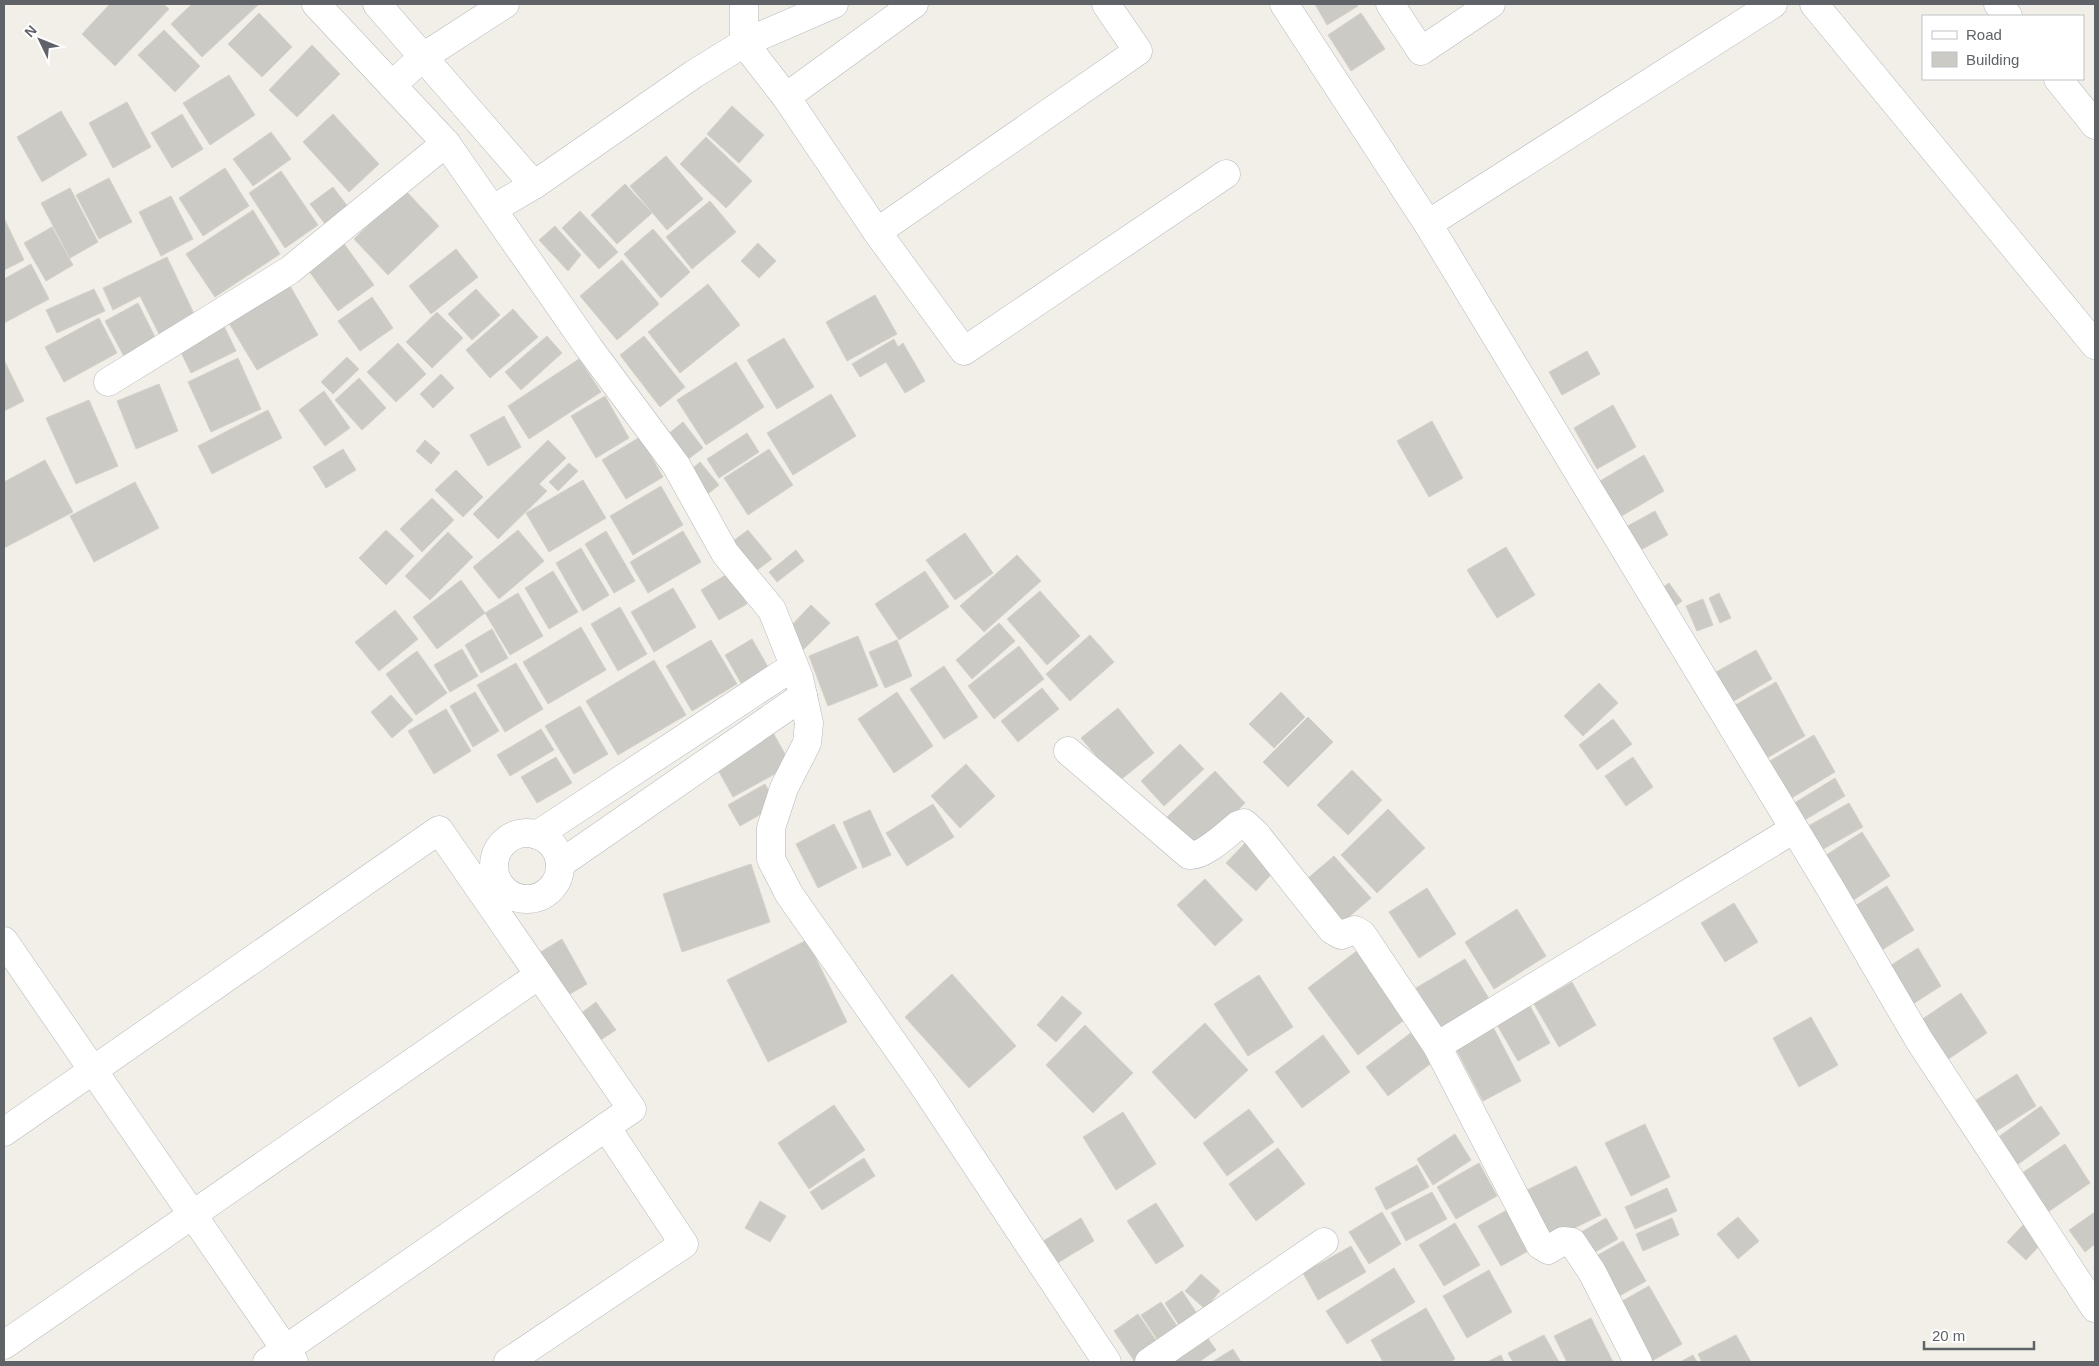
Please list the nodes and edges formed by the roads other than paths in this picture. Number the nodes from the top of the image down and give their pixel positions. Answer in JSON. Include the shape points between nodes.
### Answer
{"nodes":[{"id":1,"x":316,"y":4,"type":"edge"},
{"id":2,"x":377,"y":4,"type":"edge"},
{"id":3,"x":505,"y":4,"type":"edge"},
{"id":4,"x":744,"y":4,"type":"edge"},
{"id":5,"x":834,"y":4,"type":"edge"},
{"id":6,"x":914,"y":4,"type":"edge"},
{"id":7,"x":1106,"y":4,"type":"edge"},
{"id":8,"x":1284,"y":4,"type":"edge"},
{"id":9,"x":1390,"y":4,"type":"edge"},
{"id":10,"x":1491,"y":4,"type":"edge"},
{"id":11,"x":1772,"y":4,"type":"edge"},
{"id":12,"x":1814,"y":4,"type":"edge"},
{"id":13,"x":1998,"y":4,"type":"edge"},
{"id":14,"x":2007,"y":15,"type":"edge"},
{"id":15,"x":744,"y":43,"type":"junction"},
{"id":16,"x":423,"y":57,"type":"junction"},
{"id":17,"x":2059,"y":80,"type":"edge"},
{"id":18,"x":392,"y":85,"type":"junction"},
{"id":19,"x":786,"y":97,"type":"junction"},
{"id":20,"x":2095,"y":125,"type":"edge"},
{"id":21,"x":446,"y":143,"type":"junction"},
{"id":22,"x":1226,"y":174,"type":"dead end"},
{"id":23,"x":534,"y":186,"type":"junction"},
{"id":24,"x":493,"y":209,"type":"junction"},
{"id":25,"x":1428,"y":224,"type":"junction"},
{"id":26,"x":877,"y":232,"type":"junction"},
{"id":27,"x":2095,"y":345,"type":"edge"},
{"id":28,"x":108,"y":382,"type":"dead end"},
{"id":29,"x":794,"y":666,"type":"junction"},
{"id":30,"x":803,"y":696,"type":"junction"},
{"id":31,"x":1068,"y":751,"type":"dead end"},
{"id":32,"x":1788,"y":833,"type":"junction"},
{"id":33,"x":538,"y":835,"type":"junction"},
{"id":34,"x":495,"y":856,"type":"junction"},
{"id":35,"x":459,"y":859,"type":"junction"},
{"id":36,"x":560,"y":864,"type":"junction"},
{"id":37,"x":516,"y":898,"type":"junction"},
{"id":38,"x":503,"y":923,"type":"junction"},
{"id":39,"x":4,"y":941,"type":"edge"},
{"id":40,"x":539,"y":975,"type":"junction"},
{"id":41,"x":1437,"y":1046,"type":"junction"},
{"id":42,"x":93,"y":1070,"type":"junction"},
{"id":43,"x":606,"y":1127,"type":"junction"},
{"id":44,"x":4,"y":1132,"type":"edge"},
{"id":45,"x":192,"y":1215,"type":"junction"},
{"id":46,"x":1324,"y":1242,"type":"dead end"},
{"id":47,"x":2095,"y":1308,"type":"edge"},
{"id":48,"x":4,"y":1346,"type":"edge"},
{"id":49,"x":282,"y":1358,"type":"edge"},
{"id":50,"x":508,"y":1362,"type":"edge"},
{"id":51,"x":1107,"y":1362,"type":"edge"},
{"id":52,"x":1149,"y":1362,"type":"edge"},
{"id":53,"x":1638,"y":1362,"type":"edge"}],
"edges":[{"from":1,"to":18,"type":"street"},
{"from":2,"to":16,"type":"street"},
{"from":3,"to":16,"type":"street"},
{"from":4,"to":15,"type":"street"},
{"from":5,"to":15,"type":"street"},
{"from":6,"to":19,"type":"street"},
{"from":7,"to":26,"type":"street","via":[[1138,51]]},
{"from":8,"to":25,"type":"street"},
{"from":9,"to":10,"type":"street","via":[[1420,51]]},
{"from":11,"to":25,"type":"street"},
{"from":12,"to":27,"type":"street"},
{"from":13,"to":14,"type":"street"},
{"from":15,"to":19,"type":"street"},
{"from":15,"to":23,"type":"street","via":[[694,74]]},
{"from":16,"to":18,"type":"street"},
{"from":16,"to":23,"type":"street"},
{"from":17,"to":20,"type":"street"},
{"from":18,"to":21,"type":"street"},
{"from":19,"to":26,"type":"street"},
{"from":21,"to":24,"type":"street"},
{"from":21,"to":28,"type":"street","via":[[290,270]]},
{"from":22,"to":26,"type":"street","via":[[964,351]]},
{"from":23,"to":24,"type":"street"},
{"from":24,"to":29,"type":"street","via":[[589,348],[676,465],[725,553],[772,610]]},
{"from":25,"to":32,"type":"street"},
{"from":29,"to":30,"type":"street"},
{"from":29,"to":33,"type":"street"},
{"from":30,"to":36,"type":"street"},
{"from":30,"to":51,"type":"street","via":[[809,723],[808,743],[784,788],[771,828],[771,858],[789,894],[922,1082]]},
{"from":31,"to":41,"type":"street","via":[[1188,856],[1201,853],[1241,824],[1251,827],[1332,930],[1341,935],[1356,930],[1362,934]]},
{"from":32,"to":41,"type":"street"},
{"from":32,"to":47,"type":"street"},
{"from":33,"to":34,"type":"street","via":[[524,833],[512,837]]},
{"from":33,"to":36,"type":"street","via":[[557,851]]},
{"from":34,"to":35,"type":"street"},
{"from":34,"to":37,"type":"street","via":[[496,882],[504,892]]},
{"from":35,"to":38,"type":"street"},
{"from":35,"to":42,"type":"street","via":[[439,830]]},
{"from":36,"to":37,"type":"street","via":[[555,883],[542,896],[529,900]]},
{"from":37,"to":38,"type":"street"},
{"from":38,"to":40,"type":"street"},
{"from":39,"to":42,"type":"street"},
{"from":40,"to":43,"type":"street","via":[[632,1110]]},
{"from":40,"to":45,"type":"street"},
{"from":41,"to":53,"type":"street","via":[[1540,1245],[1548,1250],[1563,1241],[1572,1242],[1592,1272]]},
{"from":42,"to":44,"type":"street"},
{"from":42,"to":45,"type":"street"},
{"from":43,"to":49,"type":"street"},
{"from":43,"to":50,"type":"street","via":[[684,1244]]},
{"from":45,"to":48,"type":"street"},
{"from":45,"to":49,"type":"street"},
{"from":46,"to":52,"type":"street"}]}
